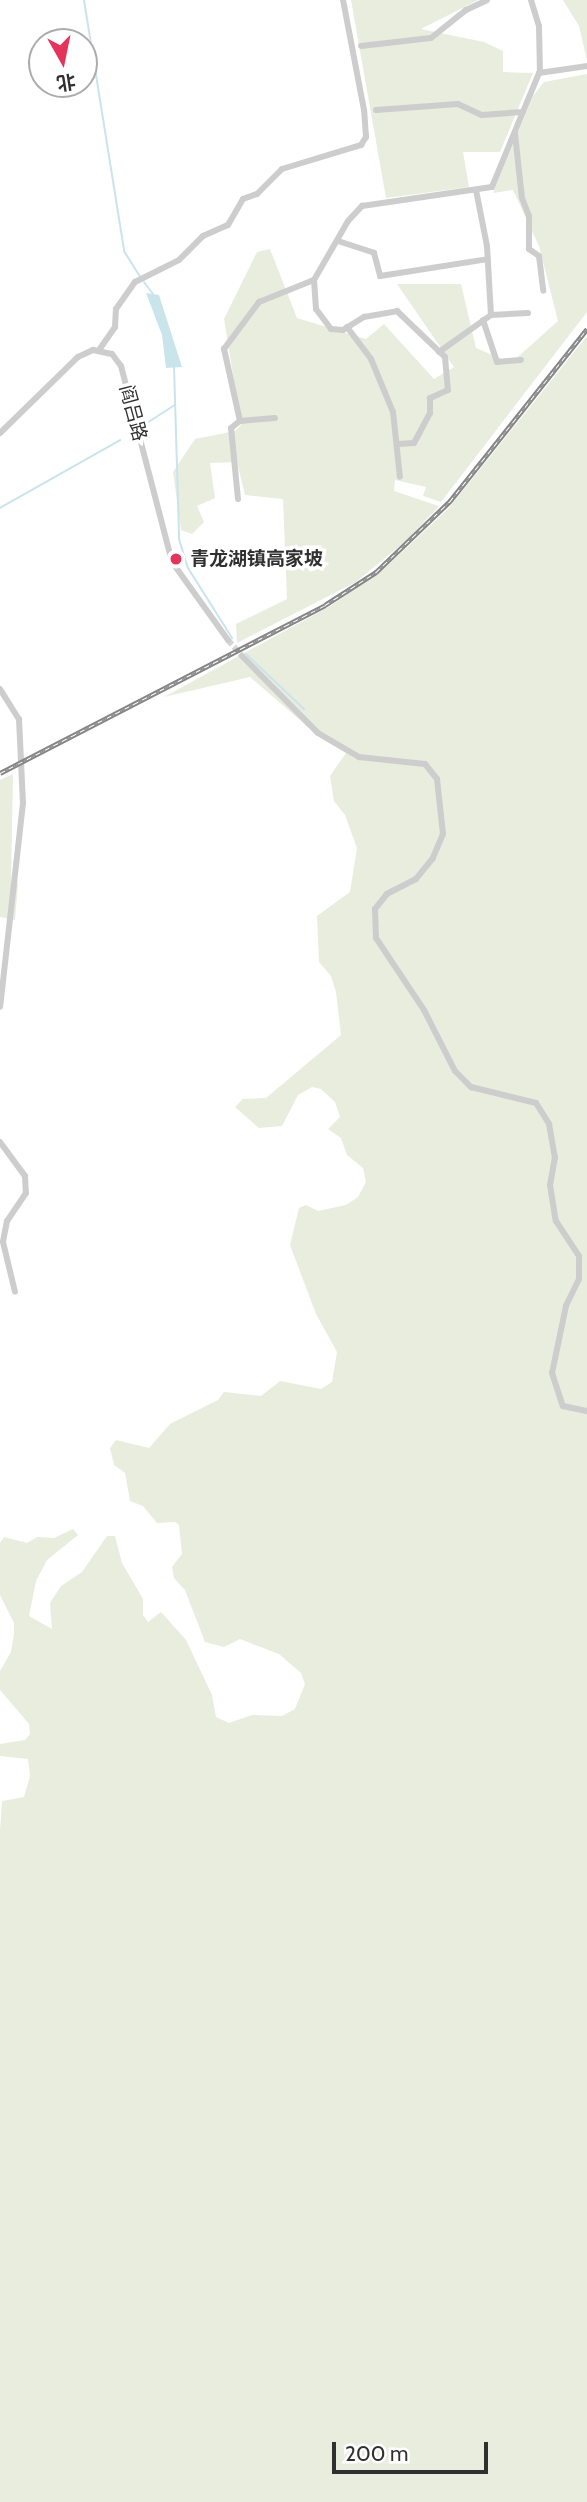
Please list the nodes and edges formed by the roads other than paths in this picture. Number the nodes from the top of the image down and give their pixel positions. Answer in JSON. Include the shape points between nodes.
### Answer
{"nodes":[{"id":1,"x":343,"y":0,"type":"edge"},
{"id":2,"x":487,"y":0,"type":"edge"},
{"id":3,"x":531,"y":0,"type":"edge"},
{"id":4,"x":361,"y":46,"type":"dead end"},
{"id":5,"x":587,"y":66,"type":"edge"},
{"id":6,"x":540,"y":72,"type":"junction"},
{"id":7,"x":376,"y":110,"type":"dead end"},
{"id":8,"x":523,"y":112,"type":"junction"},
{"id":9,"x":515,"y":132,"type":"junction"},
{"id":10,"x":476,"y":190,"type":"junction"},
{"id":11,"x":338,"y":241,"type":"junction"},
{"id":12,"x":488,"y":259,"type":"junction"},
{"id":13,"x":314,"y":280,"type":"junction"},
{"id":14,"x":542,"y":291,"type":"dead end"},
{"id":15,"x":528,"y":313,"type":"dead end"},
{"id":16,"x":491,"y":315,"type":"junction"},
{"id":17,"x":483,"y":320,"type":"junction"},
{"id":18,"x":347,"y":327,"type":"junction"},
{"id":19,"x":99,"y":350,"type":"junction"},
{"id":20,"x":439,"y":352,"type":"junction"},
{"id":21,"x":521,"y":360,"type":"dead end"},
{"id":22,"x":275,"y":418,"type":"dead end"},
{"id":23,"x":240,"y":421,"type":"junction"},
{"id":24,"x":0,"y":433,"type":"edge"},
{"id":25,"x":399,"y":444,"type":"junction"},
{"id":26,"x":400,"y":477,"type":"dead end"},
{"id":27,"x":238,"y":499,"type":"dead end"},
{"id":28,"x":228,"y":640,"type":"tunnel mouth"},
{"id":29,"x":242,"y":656,"type":"tunnel mouth"},
{"id":30,"x":0,"y":689,"type":"edge"},
{"id":31,"x":0,"y":1007,"type":"edge"},
{"id":32,"x":0,"y":1142,"type":"edge"},
{"id":33,"x":15,"y":1292,"type":"dead end"},
{"id":34,"x":587,"y":1412,"type":"edge"}],
"edges":[{"from":1,"to":19,"type":"street","via":[[363,110],[366,137],[361,145],[282,169],[257,194],[243,199],[228,225],[202,236],[178,261],[135,282],[116,309],[115,327]]},
{"from":2,"to":4,"type":"street","via":[[466,10],[431,38]]},
{"from":3,"to":6,"type":"street","via":[[540,26]]},
{"from":5,"to":6,"type":"street"},
{"from":6,"to":8,"type":"street"},
{"from":7,"to":8,"type":"street","via":[[458,104],[482,115]]},
{"from":8,"to":9,"type":"street"},
{"from":9,"to":10,"type":"street","via":[[492,187]]},
{"from":9,"to":14,"type":"street","via":[[522,198],[529,216],[529,249],[539,257]]},
{"from":10,"to":11,"type":"street","via":[[362,206]]},
{"from":10,"to":12,"type":"street"},
{"from":11,"to":12,"type":"street","via":[[374,253],[380,276]]},
{"from":11,"to":13,"type":"street"},
{"from":12,"to":16,"type":"street"},
{"from":13,"to":18,"type":"street","via":[[316,309],[331,329]]},
{"from":13,"to":23,"type":"street","via":[[259,302],[224,349]]},
{"from":15,"to":16,"type":"street"},
{"from":16,"to":17,"type":"street"},
{"from":17,"to":20,"type":"street"},
{"from":17,"to":21,"type":"street","via":[[497,362]]},
{"from":18,"to":20,"type":"street","via":[[364,317],[397,311]]},
{"from":18,"to":25,"type":"street","via":[[374,366],[393,412]]},
{"from":19,"to":24,"type":"street","via":[[78,358]]},
{"from":19,"to":28,"type":"street","name":"阎吕路","via":[[112,354],[121,366],[172,562]]},
{"from":20,"to":25,"type":"street","via":[[447,365],[449,390],[430,398],[430,413],[414,443]]},
{"from":22,"to":23,"type":"street"},
{"from":23,"to":27,"type":"street","via":[[231,428]]},
{"from":25,"to":26,"type":"street"},
{"from":29,"to":34,"type":"street","via":[[318,733],[359,757],[425,764],[437,779],[443,834],[433,858],[416,880],[387,894],[375,909],[376,939],[424,1010],[455,1071],[471,1087],[536,1103],[549,1124],[555,1157],[550,1185],[556,1221],[579,1256],[579,1279],[566,1306],[552,1373],[563,1406]]},
{"from":30,"to":31,"type":"street","via":[[19,719],[23,803]]},
{"from":32,"to":33,"type":"street","via":[[25,1176],[26,1193],[7,1222],[3,1242]]}]}
